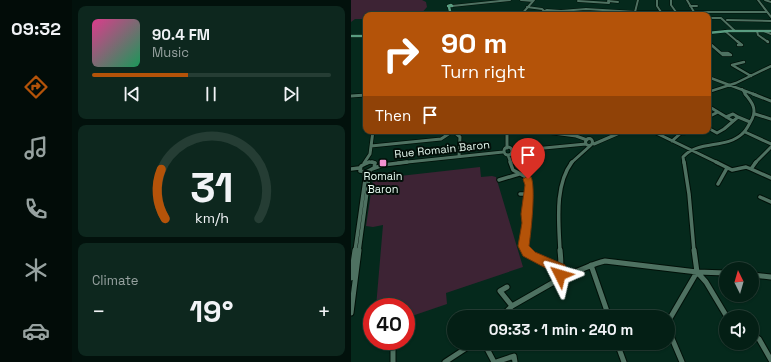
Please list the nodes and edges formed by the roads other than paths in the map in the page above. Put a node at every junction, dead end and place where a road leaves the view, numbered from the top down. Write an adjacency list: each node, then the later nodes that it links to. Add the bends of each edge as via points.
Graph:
1 (510, 0): 16 (street)
2 (521, 0): 3 (street)
3 (534, 0): 20 (street)
4 (638, 0): 25 (street)
5 (657, 0): 26 (street)
6 (671, 0): 27 (street)
7 (687, 0): 18 (street)
8 (758, 0): 29 (street)
9 (765, 0): 15 (street)
10 (448, 1): 17 (main road)
11 (471, 1): 16 (street)
12 (578, 1): 13 (street)
13 (597, 1): 14 (street)
14 (619, 1): 21 (street)
15 (771, 2)
16 (474, 4): 17 (street)
17 (450, 6): 23 (main road)
18 (690, 6): 19 (street); 28 (street)
19 (697, 6)
20 (527, 7): 22 (street); 24 (street)
21 (618, 10): 22 (street); 25 (street)
22 (544, 11)
23 (451, 12)
24 (523, 12)
25 (635, 12): 26 (street)
26 (661, 12): 27 (street)
27 (676, 12): 28 (street)
28 (694, 12): 29 (street)
29 (767, 12): 30 (street)
30 (771, 17)
31 (711, 18): 35 (street, via 721,18)
32 (727, 20): 33 (street)
33 (771, 21)
34 (725, 31): 35 (main road); 39 (main road); 45 (street, via 741,45)
35 (735, 31): 36 (main road)
36 (757, 31): 37 (main road); 43 (street)
37 (764, 31): 38 (main road); 40 (street)
38 (771, 31)
39 (711, 33)
40 (771, 34)
41 (351, 36): 42 (main road)
42 (363, 36)
43 (767, 42)
44 (711, 45): 46 (street)
45 (738, 45)
46 (721, 54)
47 (744, 62): 49 (street, via 732,65)
48 (771, 66): 49 (street)
49 (751, 76): 51 (street)
50 (711, 78): 52 (street)
51 (736, 83): 52 (street); 53 (street)
52 (730, 85): 53 (street); 55 (street)
53 (737, 87): 54 (street)
54 (742, 90): 58 (street); 61 (street, via 753,104)
55 (711, 91)
56 (351, 95): 57 (street)
57 (363, 95)
58 (771, 101)
59 (711, 108): 60 (street)
60 (718, 112): 62 (street); 64 (street)
61 (755, 114): 65 (street); 67 (street)
62 (711, 116)
63 (738, 116): 64 (street, via 733,114); 66 (street); 67 (street)
64 (726, 117): 66 (street)
65 (771, 119)
66 (733, 121): 68 (street, via 730,126 717,133)
67 (751, 122): 69 (street)
68 (711, 130)
69 (745, 132): 82 (street); 85 (street, via 735,139)
70 (373, 134): 81 (street)
71 (448, 134): 81 (street, via 441,139)
72 (456, 134): 89 (street, via 460,137)
73 (507, 134): 83 (street)
74 (561, 134): 80 (street, via 576,136)
75 (617, 134): 80 (street)
76 (658, 134): 78 (street)
77 (679, 134): 78 (street)
78 (672, 141): 85 (street)
79 (579, 143): 80 (street); 80 (street, via 585,146); 84 (street)
80 (588, 144): 108 (street, via 569,167 561,189)
81 (371, 146): 87 (street)
82 (771, 146): 96 (street)
83 (507, 148): 84 (street); 86 (street)
84 (513, 151): 88 (street)
85 (692, 151): 94 (street); 109 (street, via 684,154 683,160)
86 (503, 152): 88 (street); 89 (street, Rue Romain Baron)
87 (370, 154): 90 (street); 91 (street)
88 (508, 155): 99 (street, via 513,170)
89 (459, 156): 92 (street, Rue Romain Baron)
90 (373, 162): 91 (street); 92 (street, Rue Romain Baron); 97 (street, via 375,166)
91 (363, 164): 93 (street)
92 (383, 165): 97 (street, Rue Romain Baron)
93 (359, 168): 95 (street); 98 (street)
94 (727, 168): 96 (street); 102 (street)
95 (351, 169)
96 (751, 169): 100 (street)
97 (371, 170): 98 (street, Rue Romain Baron); 120 (street)
98 (363, 172): 113 (street, via 365,180)
99 (519, 174): 101 (street); 104 (street, via 526,177 529,182)
100 (771, 178)
101 (499, 180)
102 (718, 184)
103 (520, 194): 104 (street)
104 (528, 194): 108 (street, via 527,229 523,244 525,249)
105 (760, 197): 106 (street)
106 (771, 202)
107 (591, 265): 108 (street, via 567,275); 109 (street, via 605,261); 117 (street)
108 (560, 272): 115 (street, via 555,282)
109 (697, 272): 110 (street); 118 (street); 119 (street)
110 (719, 273)
111 (759, 276): 112 (street)
112 (771, 277)
113 (351, 278)
114 (507, 287): 115 (street, via 500,291)
115 (512, 306): 116 (street)
116 (508, 310)
117 (607, 310)
118 (675, 310)
119 (723, 310)
120 (351, 313)
121 (759, 339): 127 (street)
122 (675, 346): 133 (street)
123 (393, 350): 128 (street)
124 (463, 350): 129 (street)
125 (488, 350): 130 (street)
126 (620, 350): 132 (street)
127 (771, 360)
128 (393, 362)
129 (445, 362)
130 (495, 362): 131 (street, via 514,356)
131 (515, 362)
132 (624, 362)
133 (682, 362)

